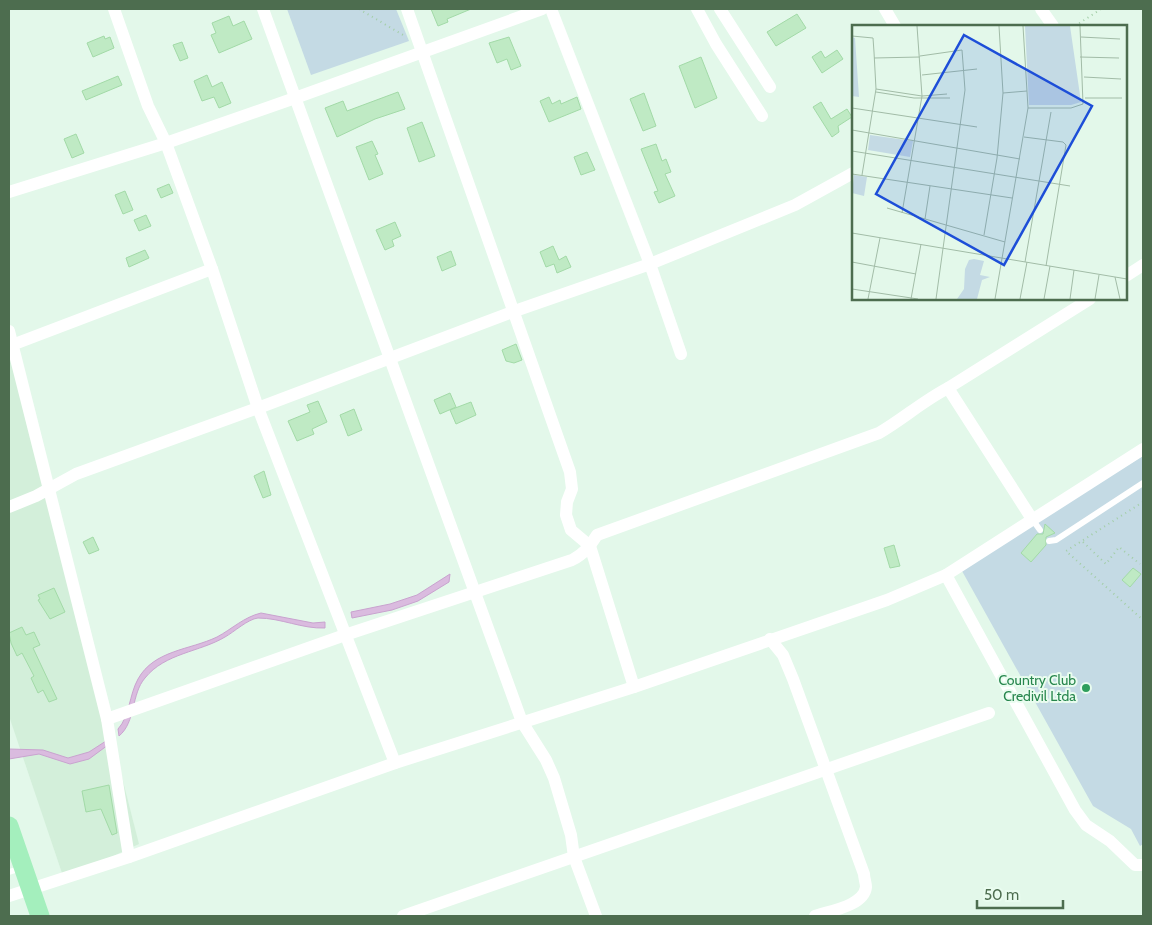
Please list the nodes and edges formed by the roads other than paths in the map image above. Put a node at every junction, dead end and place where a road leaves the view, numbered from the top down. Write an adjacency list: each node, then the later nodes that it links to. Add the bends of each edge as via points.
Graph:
1 (114, 9): 16 (street, via 148,106)
2 (263, 9): 14 (street)
3 (407, 9): 12 (street)
4 (542, 9): 12 (street)
5 (551, 9): 19 (street)
6 (697, 9): 15 (street)
7 (720, 9): 13 (street)
8 (885, 9): 10 (street)
9 (1041, 9): 11 (street)
10 (894, 25)
11 (1052, 25)
12 (423, 51): 14 (street); 24 (street)
13 (770, 88)
14 (295, 98): 16 (street); 28 (street)
15 (762, 116)
16 (166, 143): 18 (street); 21 (street)
17 (852, 174): 19 (street, via 795,206)
18 (9, 192)
19 (650, 264): 24 (street); 27 (street)
20 (1143, 265): 22 (street)
21 (212, 270): 26 (street); 30 (street)
22 (1127, 275)
23 (1088, 300): 29 (street)
24 (512, 312): 28 (street); 38 (street, via 570,472 572,488 566,515 571,530)
25 (9, 331): 26 (street)
26 (12, 345): 33 (street)
27 (681, 354)
28 (390, 357): 30 (street); 40 (street)
29 (948, 388): 35 (street); 38 (street, via 879,432 611,529 597,535)
30 (258, 408): 33 (street); 41 (street)
31 (1143, 450): 35 (street)
32 (1143, 483): 37 (lane, via 1056,540)
33 (50, 486): 34 (street, via 36,496); 45 (street)
34 (9, 507)
35 (1032, 519): 36 (lane); 39 (street)
36 (1040, 530)
37 (1049, 541)
38 (590, 546): 40 (street, via 572,560); 43 (street)
39 (946, 575): 42 (street, via 887,600); 52 (street, via 1075,810 1086,825 1110,841 1135,865)
40 (475, 592): 41 (street); 46 (street)
41 (346, 635): 45 (street); 47 (street)
42 (770, 639): 43 (street); 48 (street, via 783,655)
43 (634, 687): 46 (street)
44 (989, 714): 48 (street)
45 (107, 719): 50 (street)
46 (522, 722): 47 (street); 51 (street, via 554,778 571,834)
47 (395, 763): 50 (street)
48 (826, 770): 51 (street); 59 (street, via 866,887 863,895 855,901)
49 (9, 826): 53 (main road)
50 (129, 857): 54 (street)
51 (574, 858): 57 (street); 58 (street)
52 (1143, 865)
53 (16, 870): 54 (main road)
54 (30, 888): 55 (street); 56 (main road)
55 (9, 896)
56 (40, 916)
57 (403, 916)
58 (596, 916)
59 (815, 916)

